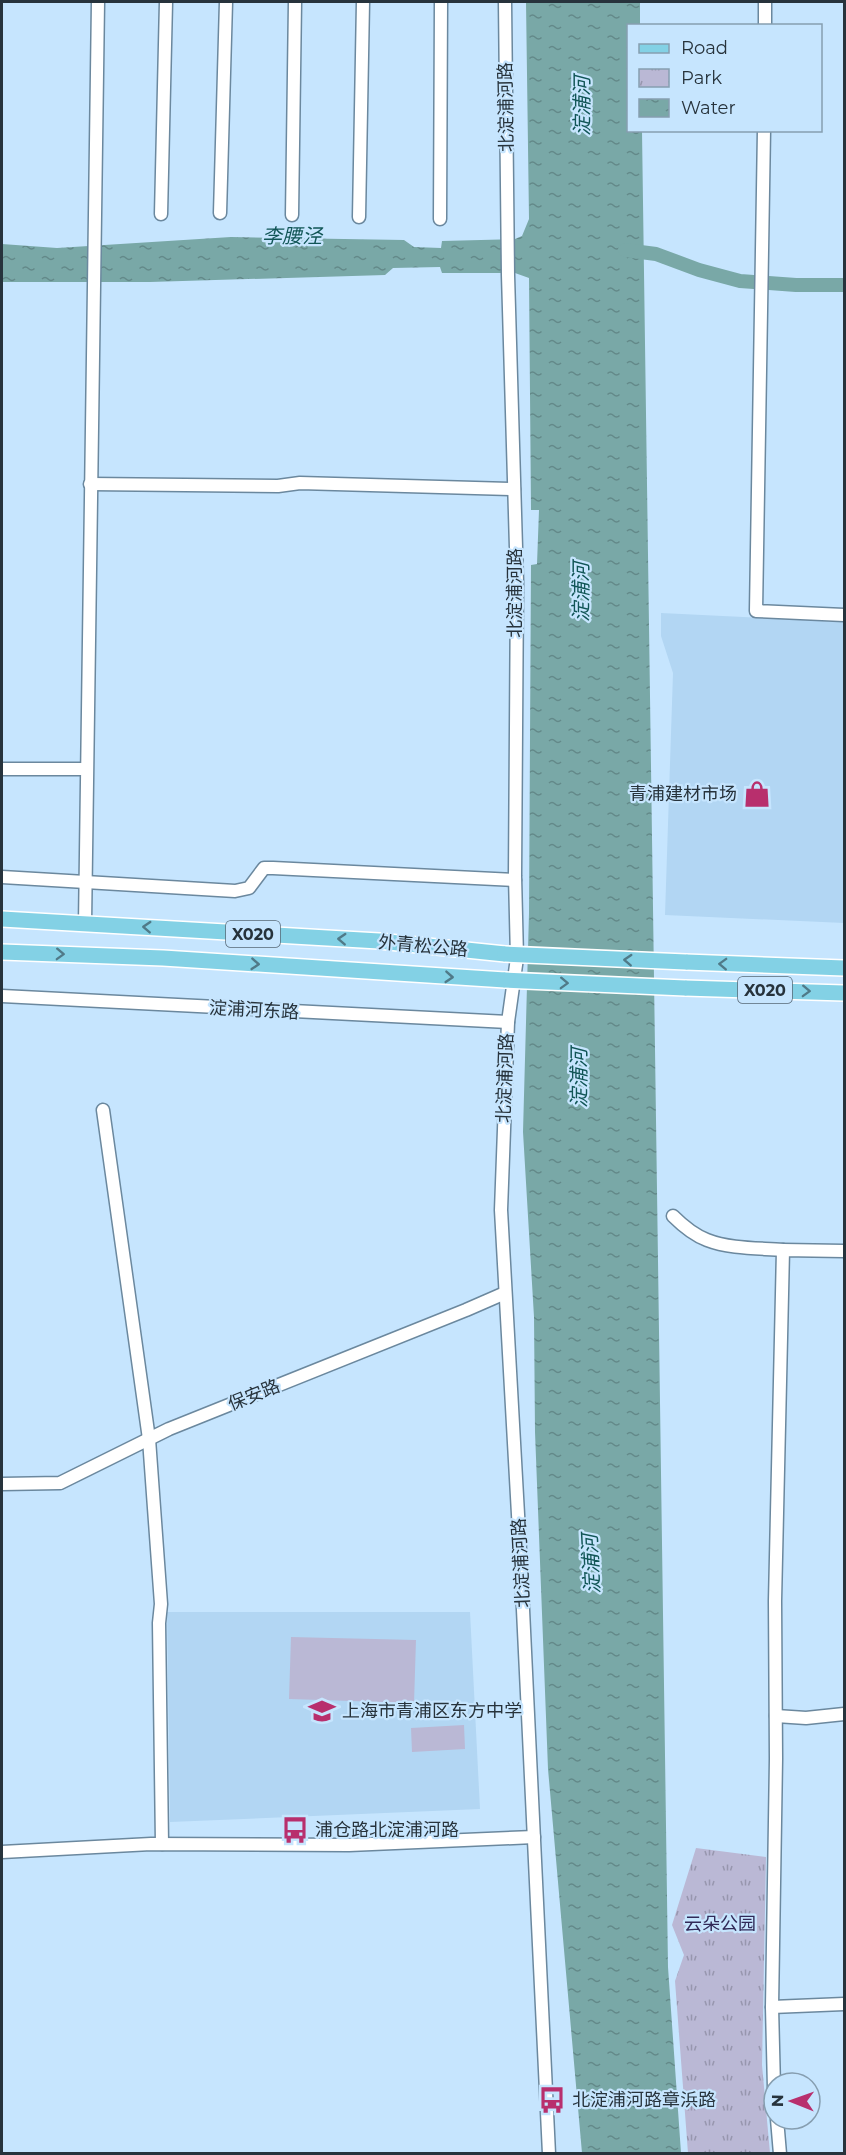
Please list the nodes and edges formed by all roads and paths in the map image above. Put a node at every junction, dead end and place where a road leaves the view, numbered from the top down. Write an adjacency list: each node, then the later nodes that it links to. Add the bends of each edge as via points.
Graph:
1 (98, 2): 16 (street)
2 (166, 2): 12 (street)
3 (226, 2): 11 (street)
4 (295, 2): 13 (street)
5 (363, 2): 14 (street)
6 (441, 2): 15 (street)
7 (505, 2): 17 (street, 北淀浦河路)
8 (765, 2): 9 (street)
9 (765, 24)
10 (764, 132): 18 (street, via 756,611)
11 (220, 213)
12 (161, 214)
13 (292, 215)
14 (359, 217)
15 (440, 219)
16 (90, 484): 17 (street, via 300,483); 20 (street)
17 (514, 489): 22 (street, 北淀浦河路)
18 (844, 615)
19 (2, 769): 20 (street)
20 (86, 769): 23 (street)
21 (2, 878): 23 (street)
22 (516, 880): 23 (street, via 264,868 249,888 235,891); 30 (street, 北淀浦河路, via 518,958)
23 (86, 881): 25 (street)
24 (2, 919): 25 (main road, 外青松公路 / X020)
25 (85, 924): 27 (main road, 外青松公路 / X020, one-way to 25, bridge, via 505,954 380,941)
26 (2, 952): 28 (main road, 外青松公路 / X020, one-way to 28, bridge, via 505,980)
27 (844, 968)
28 (844, 993)
29 (2, 996): 30 (street, 淀浦河东路)
30 (508, 1022): 35 (street, 北淀浦河路, via 501,1210)
31 (103, 1110): 36 (street)
32 (673, 1216): 33 (street, via 708,1241)
33 (783, 1250): 34 (street); 39 (street)
34 (844, 1251)
35 (505, 1293): 36 (street, 保安路); 40 (street, 北淀浦河路)
36 (149, 1439): 37 (street, 保安路, via 60,1483); 41 (street, via 161,1604)
37 (2, 1484)
38 (844, 1714): 39 (street)
39 (776, 1716): 44 (street)
40 (534, 1837): 41 (street, via 349,1845); 47 (street, 北淀浦河路)
41 (162, 1844): 42 (street)
42 (2, 1852)
43 (844, 2004): 44 (street)
44 (772, 2007): 45 (street)
45 (774, 2071)
46 (778, 2131): 48 (street)
47 (549, 2154)
48 (780, 2154)

